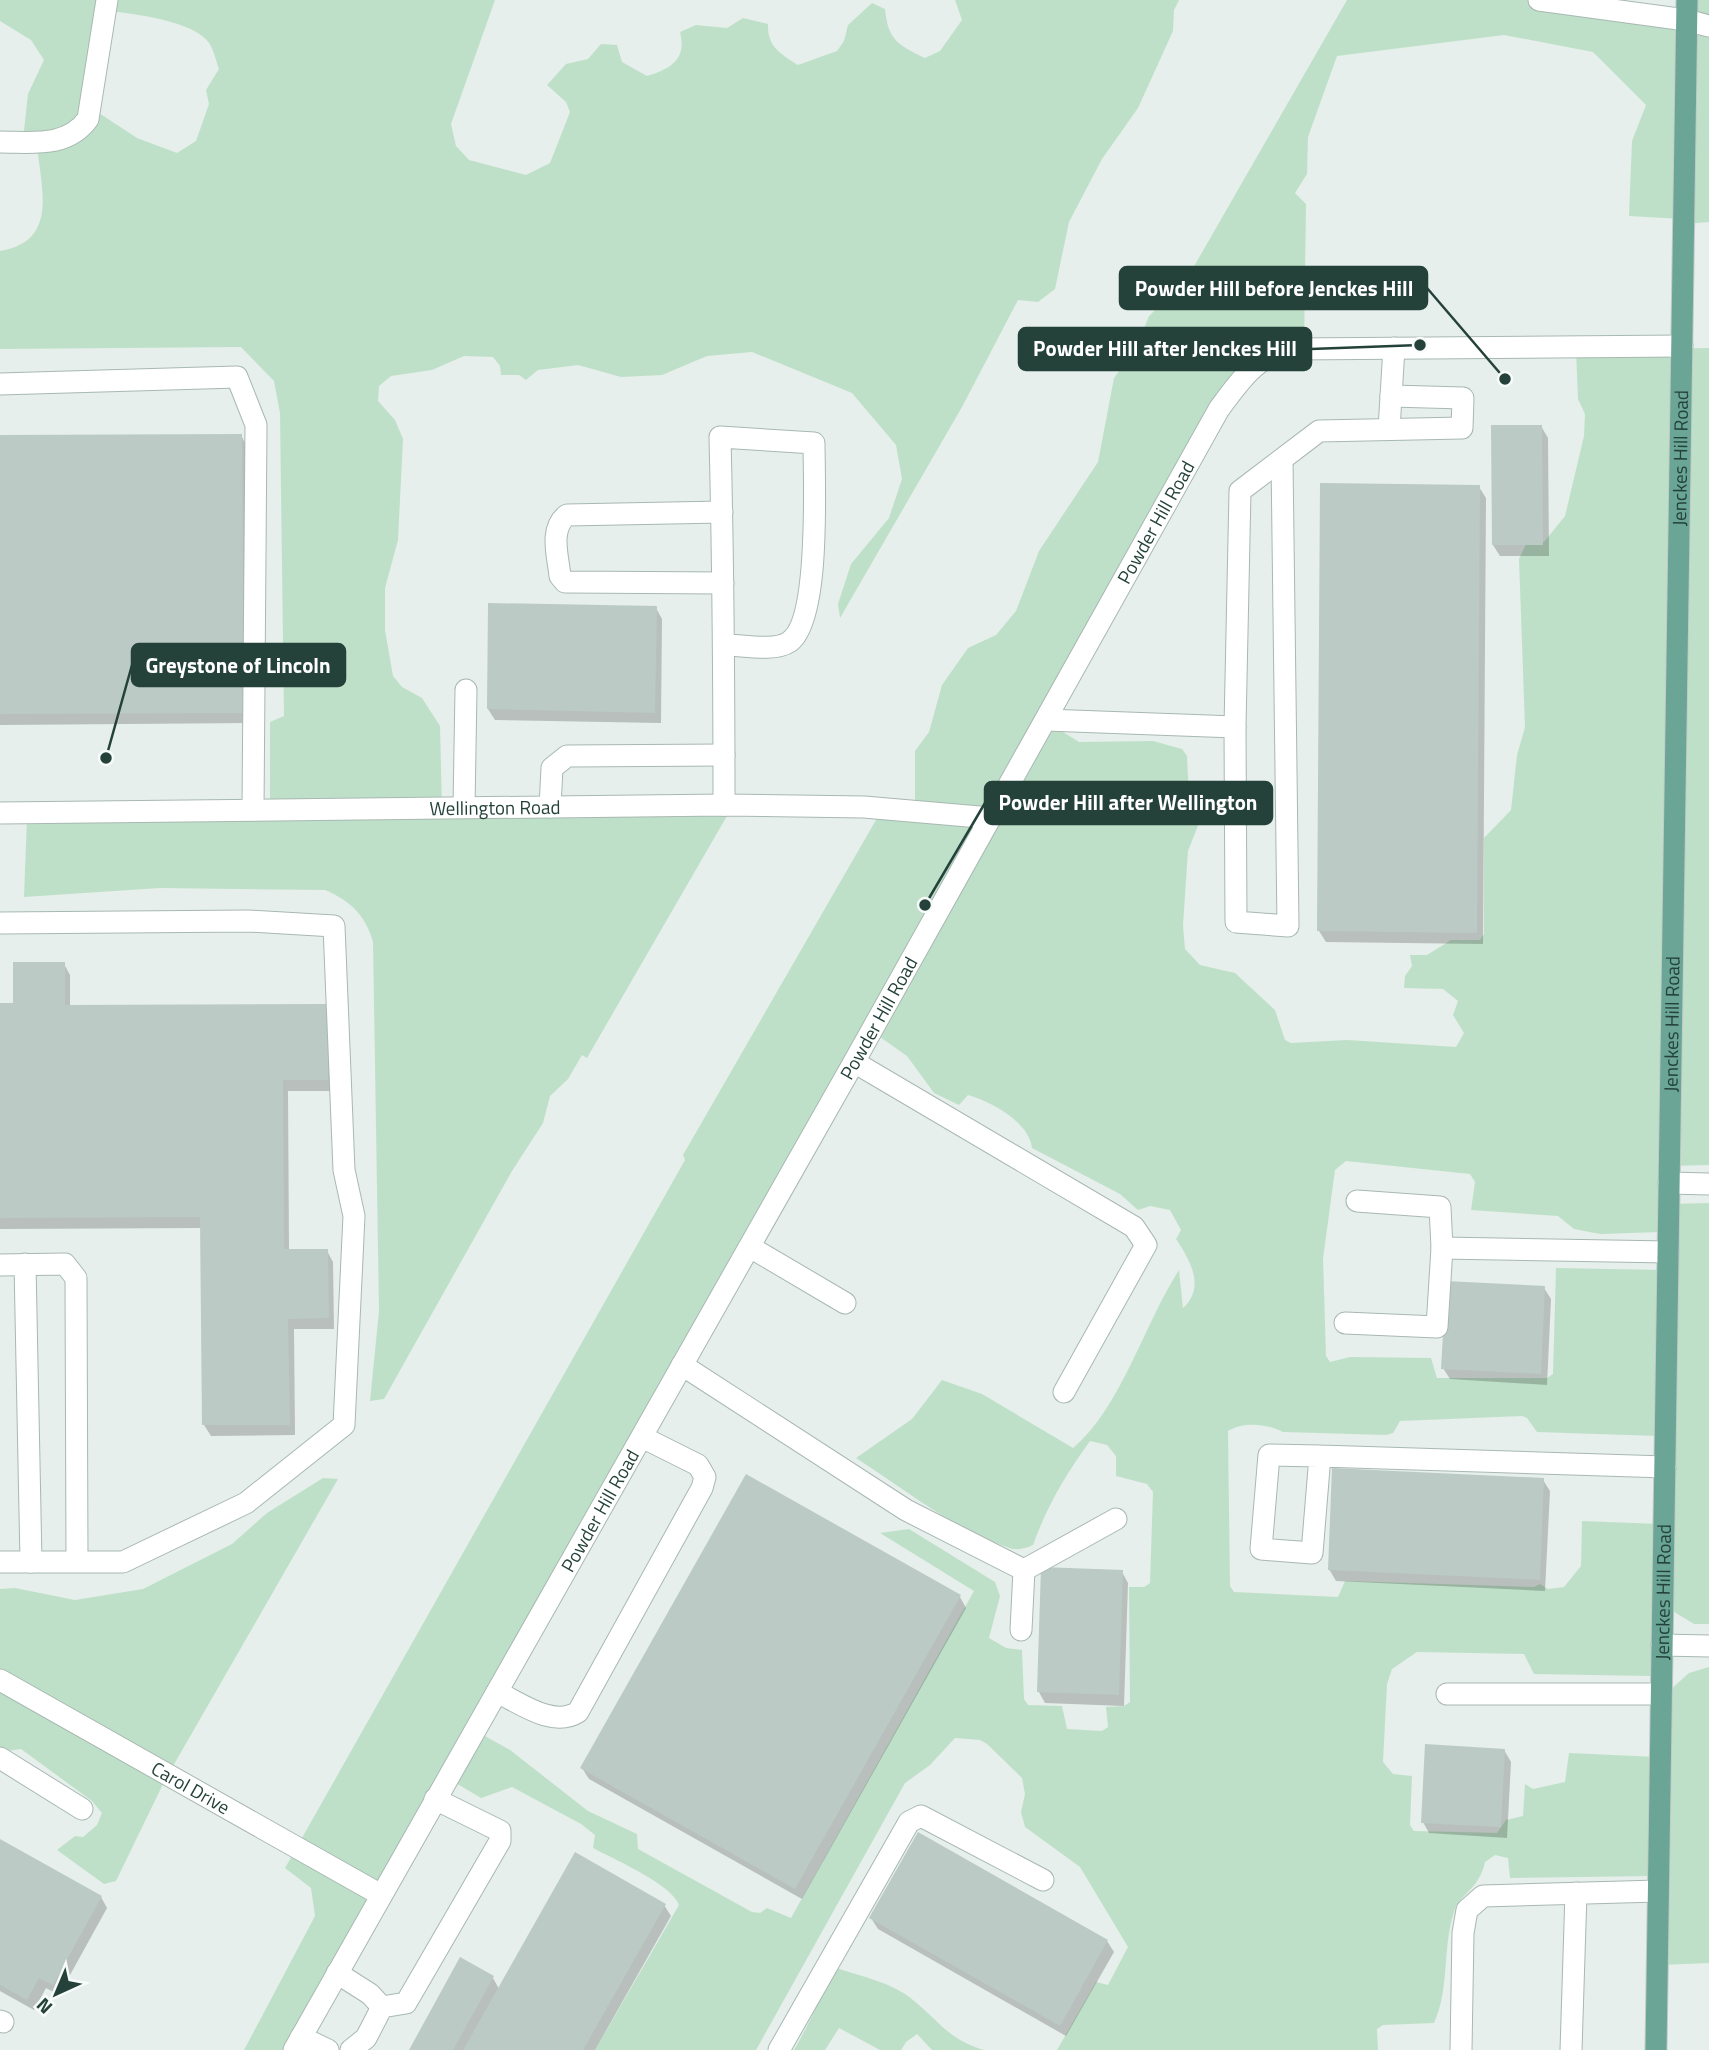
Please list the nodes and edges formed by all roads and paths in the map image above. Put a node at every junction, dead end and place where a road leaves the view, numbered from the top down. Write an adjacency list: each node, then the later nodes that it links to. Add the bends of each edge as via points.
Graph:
1 (107, 0): 6 (street, via 88,119 82,127 70,138)
2 (1539, 0): 3 (street)
3 (1569, 2): 4 (street)
4 (1686, 10): 5 (street); 7 (main road, Jenckes Hill Road)
5 (1709, 26)
6 (0, 142)
7 (1682, 346): 8 (street, Powder Hill Road); 28 (main road, Jenckes Hill Road)
8 (1394, 348): 10 (street); 17 (street, Powder Hill Road, via 1277,351 1241,379 1219,409)
9 (0, 384): 23 (street, via 237,377 256,425)
10 (1391, 396): 11 (street); 11 (street, via 1463,398 1462,428)
11 (1389, 429): 12 (street, via 1319,431)
12 (1282, 460): 18 (street, via 1240,491); 18 (street, via 1288,926 1236,922)
13 (722, 512): 14 (street); 14 (street, via 567,515 556,530 560,576 565,582); 15 (street, via 720,437 814,443 814,565 802,622 790,642 779,646)
14 (723, 583): 15 (street)
15 (725, 645): 19 (street)
16 (466, 690): 21 (street)
17 (1046, 720): 18 (street); 25 (street, Powder Hill Road)
18 (1236, 727)
19 (724, 755): 20 (street); 22 (street, via 567,756 552,768)
20 (724, 805): 22 (street, Wellington Road); 25 (street, Wellington Road, via 864,807)
21 (464, 807): 22 (street, Wellington Road); 23 (street, Wellington Road)
22 (550, 807)
23 (253, 810): 24 (street, Wellington Road)
24 (0, 813)
25 (991, 818): 27 (street, Powder Hill Road)
26 (0, 923): 44 (street, via 248,921 334,926 344,1170 354,1216 344,1425 246,1503 123,1562)
27 (854, 1062): 31 (street, Powder Hill Road); 39 (street, via 1134,1227 1146,1245)
28 (1669, 1183): 29 (street); 33 (main road, Jenckes Hill Road)
29 (1709, 1184)
30 (1357, 1201): 32 (street, via 1440,1207)
31 (750, 1247): 36 (street); 38 (street, Powder Hill Road)
32 (1442, 1248): 33 (street); 37 (street, via 1437,1327)
33 (1668, 1252): 42 (main road, Jenckes Hill Road)
34 (25, 1264): 35 (street); 44 (street, via 65,1264 76,1278); 46 (street)
35 (0, 1265)
36 (845, 1303)
37 (1345, 1323)
38 (682, 1365): 40 (street, Powder Hill Road); 47 (street, via 906,1510)
39 (1064, 1392)
40 (642, 1437): 52 (street, Powder Hill Road); 52 (street, via 698,1465 705,1477 578,1712 568,1718 550,1717)
41 (1320, 1456): 41 (street, via 1269,1455 1261,1549 1312,1553); 42 (street)
42 (1665, 1467): 49 (main road, Jenckes Hill Road)
43 (1116, 1519): 47 (street)
44 (77, 1561): 46 (street)
45 (0, 1562): 46 (street)
46 (31, 1562)
47 (1024, 1570): 48 (street)
48 (1021, 1630)
49 (1662, 1646): 50 (street); 54 (main road, Jenckes Hill Road)
50 (1709, 1646)
51 (0, 1680): 61 (street, Carol Drive)
52 (497, 1692): 56 (street, Powder Hill Road)
53 (1447, 1694): 54 (street)
54 (1661, 1694): 59 (main road, Jenckes Hill Road)
55 (0, 1758): 57 (street)
56 (435, 1799): 61 (street, Powder Hill Road); 63 (street, via 502,1836 406,2003)
57 (82, 1809)
58 (1043, 1880): 67 (street, via 922,1816 909,1822)
59 (1658, 1891): 60 (street); 70 (main road, Jenckes Hill Road)
60 (1576, 1893): 68 (street, via 1483,1896 1468,1910 1463,1933); 69 (street)
61 (381, 1895): 62 (street, Powder Hill Road)
62 (337, 1973): 63 (street); 64 (street, Powder Hill Road)
63 (382, 2007): 66 (street, via 366,2038)
64 (297, 2044): 65 (street)
65 (328, 2050)
66 (351, 2050)
67 (779, 2050)
68 (1461, 2050)
69 (1571, 2050)
70 (1656, 2050)

